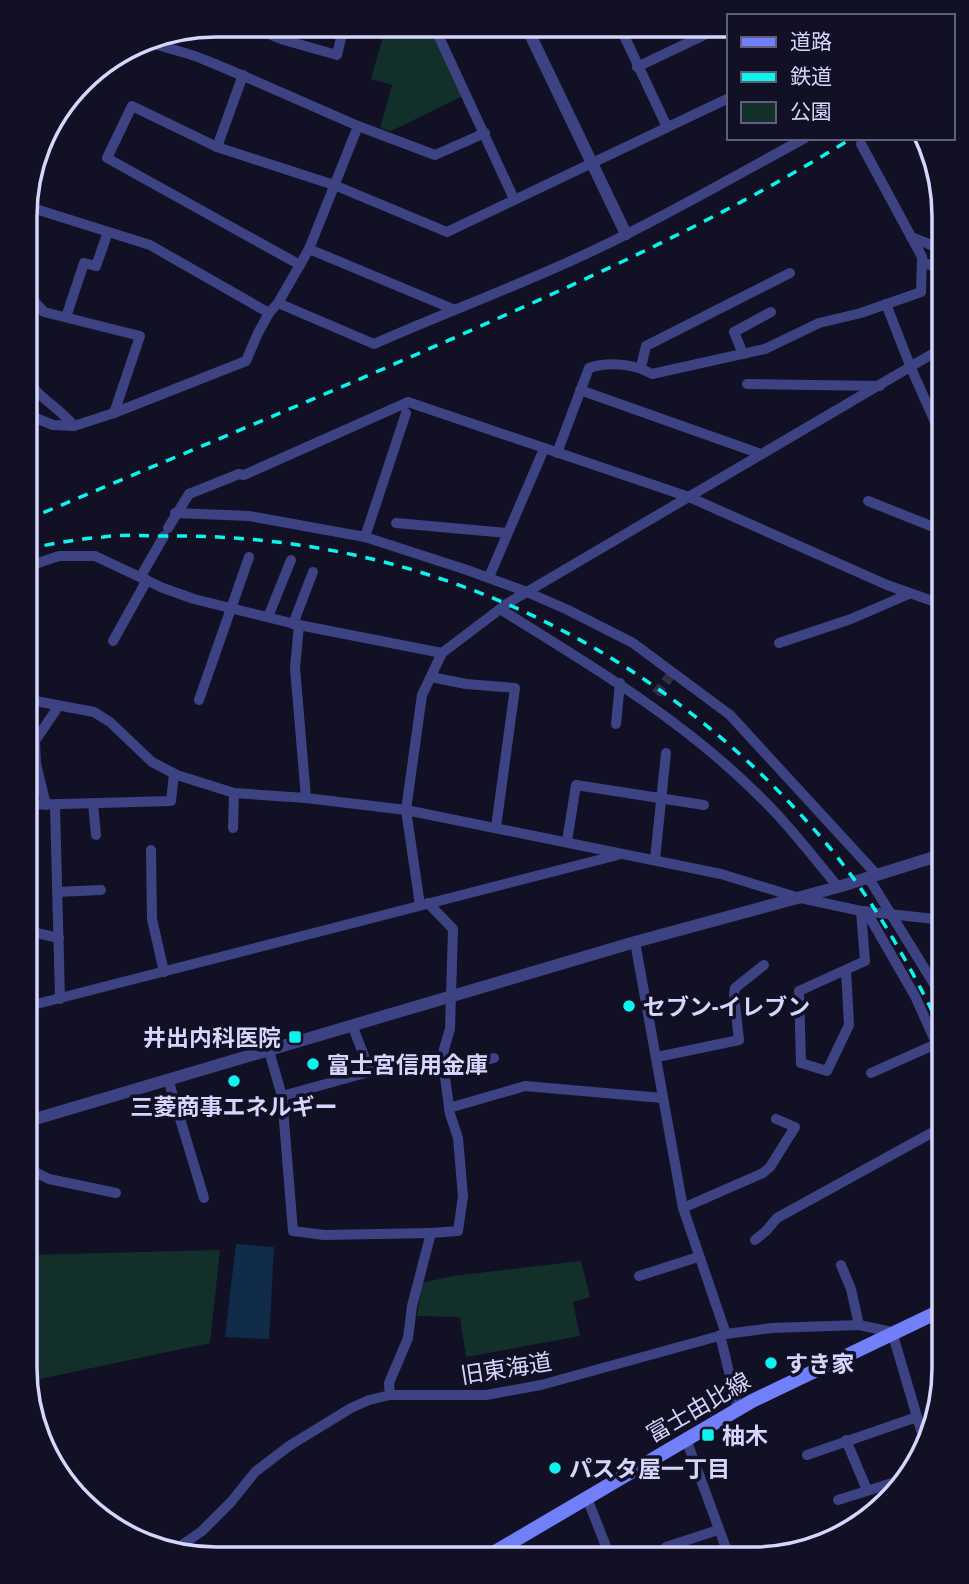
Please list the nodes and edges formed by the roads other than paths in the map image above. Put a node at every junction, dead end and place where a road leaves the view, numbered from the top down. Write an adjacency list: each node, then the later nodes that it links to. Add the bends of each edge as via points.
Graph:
1 (276, 37): 2 (street, via 337,55)
2 (341, 37)
3 (439, 37): 13 (street)
4 (531, 37): 17 (street)
5 (624, 37): 8 (street)
6 (700, 37): 8 (street)
7 (158, 46): 9 (street, via 186,52)
8 (638, 67): 12 (street)
9 (243, 75): 11 (street); 16 (street)
10 (727, 99): 12 (street)
11 (358, 126): 13 (street, via 435,155); 18 (street)
12 (667, 127): 17 (street)
13 (485, 133): 19 (street)
14 (801, 140): 22 (street)
15 (861, 144): 23 (street)
16 (217, 147): 18 (street); 27 (street, via 132,106 107,158)
17 (591, 163): 19 (street); 22 (street)
18 (334, 185): 19 (street, via 447,232); 25 (street)
19 (514, 199)
20 (37, 210): 21 (street)
21 (108, 232): 35 (street, via 150,245); 36 (street, via 96,266 84,263)
22 (626, 234): 33 (street, via 518,285)
23 (911, 237): 24 (street); 26 (street)
24 (932, 245)
25 (309, 249): 27 (street); 33 (street)
26 (922, 262): 28 (street); 32 (street, via 921,292)
27 (300, 265): 30 (street)
28 (932, 266)
29 (790, 273): 39 (street, via 646,346)
30 (278, 303): 33 (street, via 374,344); 35 (street)
31 (37, 304): 36 (street, via 44,312)
32 (886, 304): 37 (street, via 819,323 765,349); 40 (street)
33 (453, 309)
34 (771, 312): 37 (street, via 734,332)
35 (269, 313): 46 (street, via 246,361)
36 (66, 317): 46 (street, via 139,336)
37 (743, 354): 39 (street, via 652,374)
38 (932, 355): 40 (street)
39 (641, 367): 43 (street, via 599,364 589,368)
40 (911, 368): 42 (street); 45 (street)
41 (747, 384): 42 (street)
42 (880, 386): 52 (street)
43 (580, 390): 51 (street); 52 (street)
44 (37, 393): 49 (street)
45 (932, 405)
46 (114, 413): 49 (street)
47 (406, 413): 59 (street)
48 (37, 418): 49 (street)
49 (74, 426)
50 (544, 449): 51 (street); 55 (street, via 408,402 244,475 189,494); 58 (street)
51 (557, 453): 53 (street)
52 (761, 454): 53 (street)
53 (689, 497): 66 (street); 67 (street)
54 (868, 501): 57 (street)
55 (176, 513): 59 (street, via 249,516); 65 (street)
56 (396, 523): 58 (street)
57 (932, 526)
58 (507, 533): 64 (street)
59 (365, 537): 64 (street)
60 (249, 557): 69 (street)
61 (290, 560): 71 (street)
62 (37, 563): 65 (street, via 59,556 95,556)
63 (313, 572): 72 (street)
64 (489, 577): 66 (street)
65 (144, 578): 69 (street, via 194,599); 73 (street)
66 (527, 592): 70 (street); 104 (street, via 633,643 730,715)
67 (909, 594): 68 (street); 74 (street)
68 (932, 601)
69 (231, 608): 71 (street); 79 (street)
70 (500, 609): 75 (street); 77 (street)
71 (268, 617): 72 (street)
72 (296, 624): 75 (street); 89 (street, via 295,668)
73 (113, 641)
74 (779, 643)
75 (442, 653): 76 (street)
76 (431, 677): 95 (street, via 422,695); 96 (street, via 515,688)
77 (620, 683): 81 (street); 83 (street)
78 (656, 694): 81 (street)
79 (199, 700)
80 (37, 702): 82 (street)
81 (648, 704): 105 (street, via 754,790)
82 (58, 706): 84 (street); 87 (street, via 94,712 152,762)
83 (616, 724)
84 (37, 737)
85 (666, 753): 90 (street)
86 (37, 767): 93 (street)
87 (174, 774): 88 (street); 91 (street, via 171,801)
88 (234, 793): 89 (street); 97 (street)
89 (306, 797): 95 (street)
90 (660, 800): 94 (street); 99 (street, via 576,785); 103 (street)
91 (93, 804): 93 (street); 98 (street)
92 (37, 805): 93 (street)
93 (50, 805): 107 (street)
94 (704, 805)
95 (406, 810): 96 (street); 109 (street)
96 (496, 827): 99 (street)
97 (233, 828)
98 (96, 835)
99 (567, 841): 101 (street)
100 (151, 849): 118 (street, via 152,919)
101 (620, 854): 103 (street); 109 (street)
102 (932, 858): 104 (street)
103 (655, 859): 108 (street)
104 (873, 876): 105 (street); 111 (street)
105 (838, 887): 108 (street)
106 (101, 890): 107 (street)
107 (57, 892): 114 (street)
108 (796, 897): 110 (street); 115 (street)
109 (424, 904): 118 (street); 120 (street, via 453,929)
110 (863, 911): 111 (street); 117 (street, via 866,961); 124 (street, via 897,961)
111 (892, 915): 112 (street); 119 (street)
112 (932, 919)
113 (37, 933): 114 (street)
114 (59, 938): 121 (street)
115 (635, 943): 120 (street); 128 (street)
116 (764, 965): 128 (street, via 735,988 739,1040)
117 (846, 970): 117 (street, via 849,1025 827,1071 801,1063 799,991)
118 (164, 972): 121 (street)
119 (932, 980)
120 (452, 997): 123 (street); 130 (street)
121 (60, 999): 122 (street)
122 (37, 1004)
123 (353, 1027): 126 (street); 131 (street)
124 (932, 1035)
125 (932, 1046): 132 (street)
126 (269, 1051): 133 (street); 134 (street)
127 (427, 1056): 131 (street)
128 (657, 1057): 135 (street)
129 (494, 1058): 130 (street)
130 (444, 1070): 136 (street)
131 (370, 1072): 134 (street)
132 (871, 1073)
133 (168, 1079): 137 (street); 142 (street)
134 (282, 1096): 144 (street, via 293,1231 324,1236)
135 (662, 1098): 136 (street, via 525,1086); 143 (street)
136 (449, 1108): 144 (street, via 458,1138 463,1196 458,1231)
137 (37, 1118)
138 (775, 1119): 143 (street, via 795,1127 770,1167)
139 (932, 1133): 145 (street, via 777,1218)
140 (37, 1173): 141 (street)
141 (116, 1193)
142 (204, 1198)
143 (683, 1208): 146 (street)
144 (431, 1233): 153 (street, via 408,1338 389,1383)
145 (755, 1240)
146 (698, 1256): 148 (street); 152 (street)
147 (841, 1265): 150 (street)
148 (639, 1276)
149 (932, 1314): 151 (main road, 富士由比線)
150 (859, 1325): 151 (street, 旧東海道); 152 (street, 旧東海道)
151 (892, 1332): 154 (main road, 富士由比線); 155 (street)
152 (723, 1335): 153 (street, 旧東海道, via 541,1385 486,1395); 154 (street)
153 (390, 1395): 165 (street, 旧東海道, via 351,1408 289,1446 255,1472 202,1531)
154 (738, 1409): 157 (main road, 富士由比線)
155 (917, 1417): 156 (street); 158 (street)
156 (921, 1431)
157 (686, 1439): 162 (main road, 富士由比線); 164 (street)
158 (846, 1440): 159 (street); 161 (street)
159 (807, 1455)
160 (890, 1483): 161 (street)
161 (867, 1490): 163 (street)
162 (587, 1497): 166 (main road, 富士由比線); 167 (street)
163 (838, 1500)
164 (718, 1530): 168 (street); 169 (street)
165 (182, 1544)
166 (502, 1547)
167 (606, 1547)
168 (666, 1547)
169 (725, 1547)

